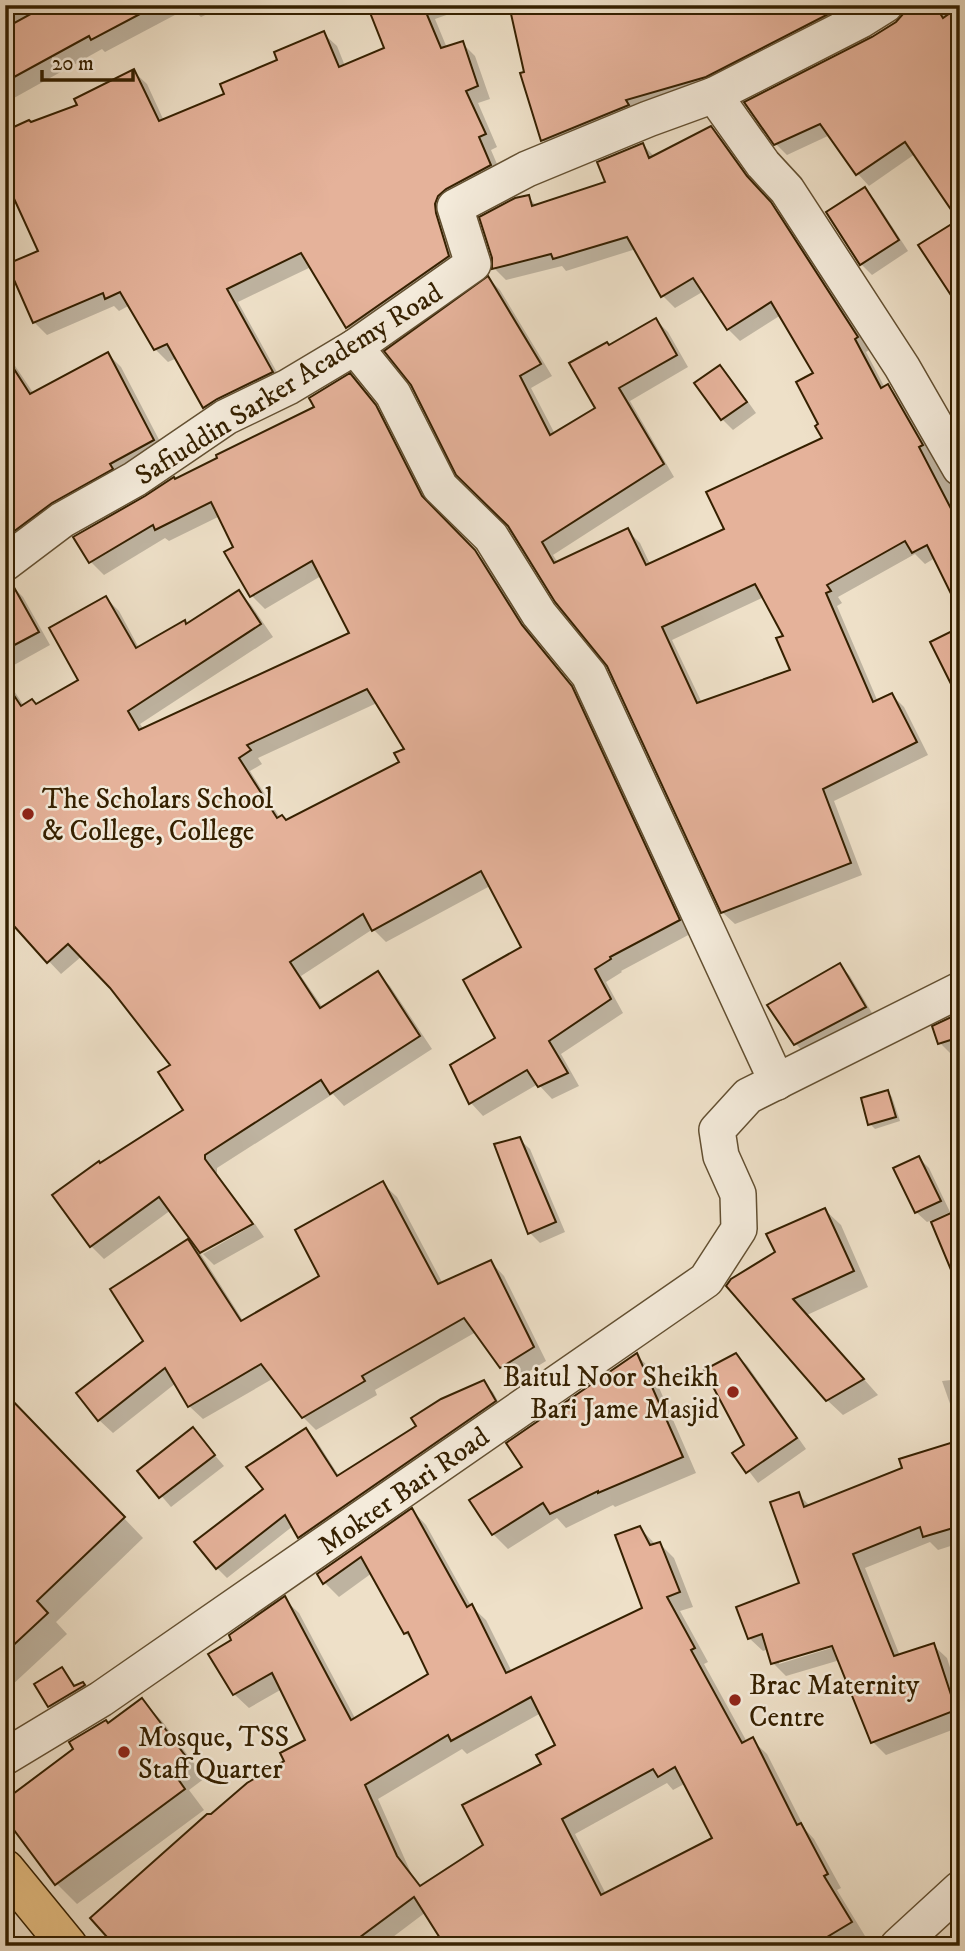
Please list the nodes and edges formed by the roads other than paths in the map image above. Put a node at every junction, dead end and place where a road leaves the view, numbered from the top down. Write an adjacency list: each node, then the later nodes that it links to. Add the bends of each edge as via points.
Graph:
1 (885, 5): 2 (street, Safiuddin Sarker Academy Road)
2 (714, 95): 3 (street, Safiuddin Sarker Academy Road, via 527,169 455,207 473,264); 4 (street, via 794,201 902,367)
3 (355, 347): 5 (street, Safiuddin Sarker Academy Road, via 226,417 135,479 61,520); 7 (street, via 393,394 440,487 491,537 539,614 589,675)
4 (960, 468)
5 (5, 563)
6 (960, 990): 7 (street, Mokter Bari Road)
7 (777, 1082): 8 (street, Mokter Bari Road, via 748,1096 717,1130 721,1156 738,1194 739,1229 706,1280 102,1699)
8 (5, 1757)
9 (5, 1869): 11 (highway)
10 (960, 1889): 12 (street)
11 (68, 1946)
12 (898, 1946)

